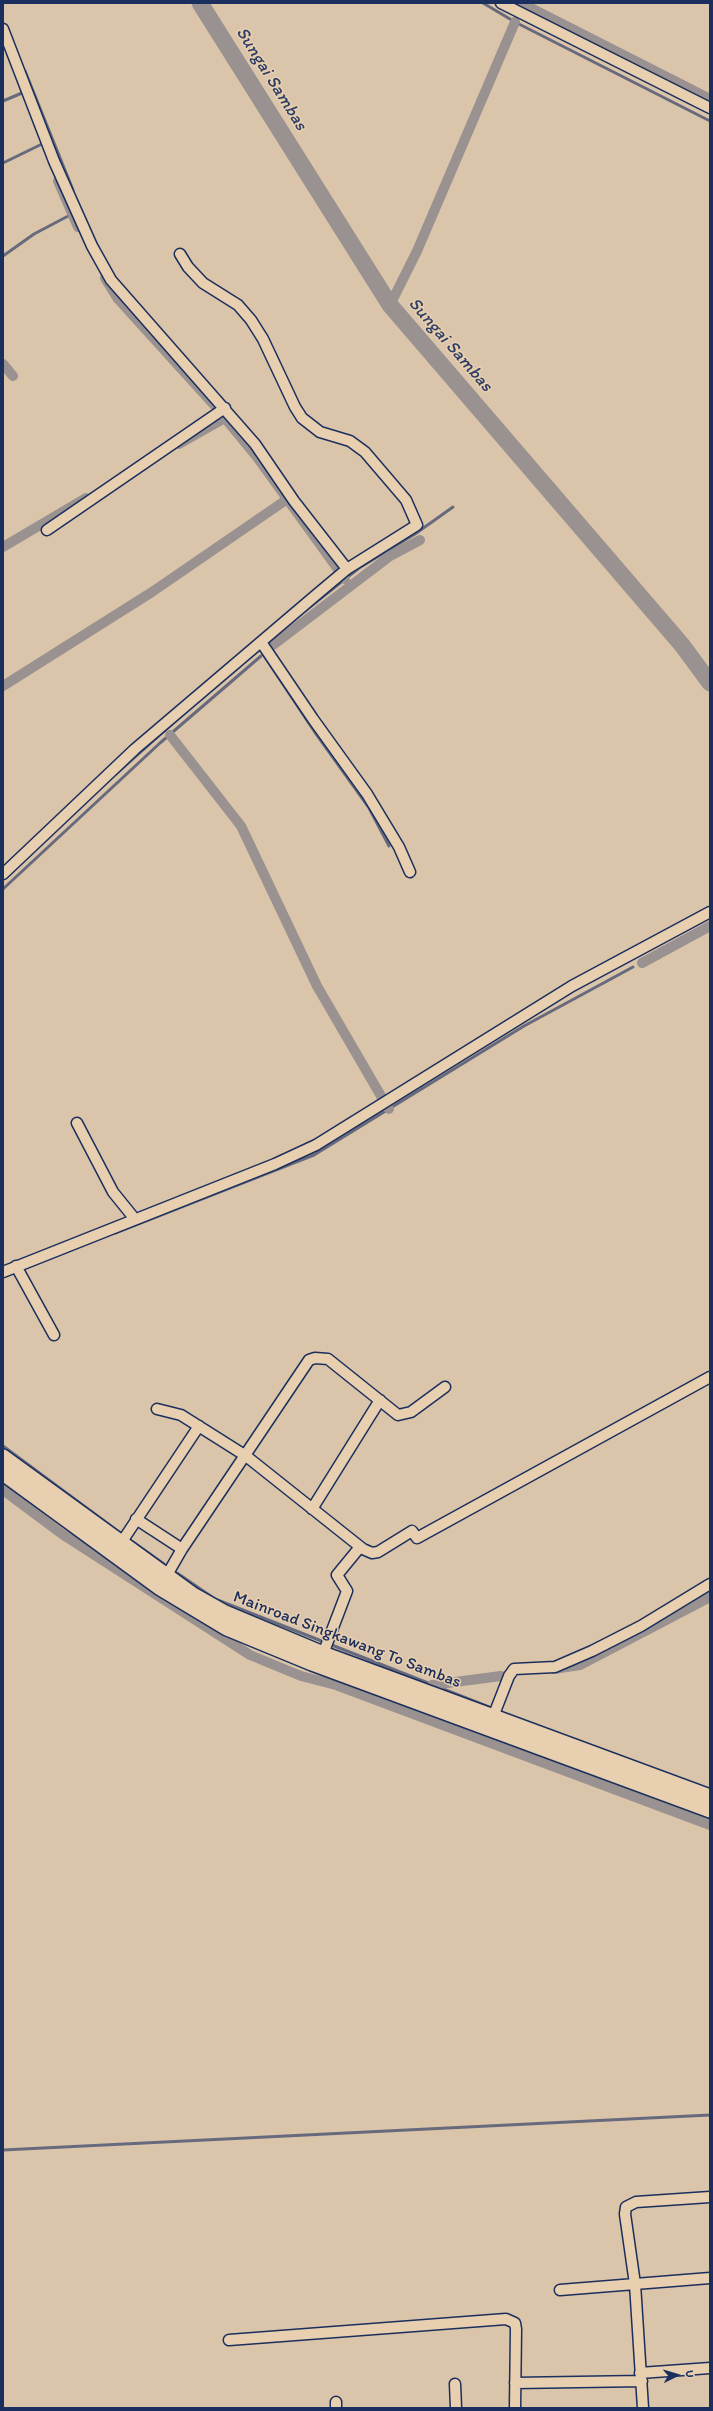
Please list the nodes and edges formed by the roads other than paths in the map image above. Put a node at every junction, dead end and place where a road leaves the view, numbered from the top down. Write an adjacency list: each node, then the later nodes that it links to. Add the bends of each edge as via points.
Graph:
1 (501, 3): 3 (street)
2 (3, 29): 5 (street, via 57,168 92,246 111,280)
3 (710, 108)
4 (180, 254): 7 (street, via 188,267 204,283 238,305 251,320 302,418 320,432 358,446 396,487 412,511 417,521 416,528)
5 (225, 408): 6 (street); 7 (street, via 255,444 294,501)
6 (47, 530)
7 (347, 569): 8 (street)
8 (261, 642): 9 (street, via 367,794 399,847); 10 (street, via 135,749)
9 (410, 872)
10 (3, 874)
11 (710, 912): 13 (street, via 572,986 316,1145 276,1164)
12 (77, 1123): 13 (street, via 112,1192)
13 (134, 1218): 14 (street)
14 (16, 1266): 15 (street); 16 (street)
15 (3, 1272)
16 (54, 1335)
17 (710, 1377): 28 (street, via 417,1538 412,1531 378,1552 367,1552)
18 (445, 1387): 19 (street, via 411,1412 401,1416)
19 (380, 1400): 22 (street, via 328,1359 315,1358 302,1369); 25 (street)
20 (157, 1409): 21 (street, via 177,1413)
21 (199, 1426): 22 (street); 26 (street)
22 (246, 1456): 25 (street); 29 (street)
23 (3, 1457): 24 (highway, Mainroad Singkawang To Sambas)
24 (9, 1472): 27 (highway, Mainroad Singkawang To Sambas); 33 (highway, Mainroad Singkawang To Sambas, via 159,1587 212,1620 267,1646)
25 (312, 1509): 28 (street)
26 (136, 1519): 27 (street); 29 (street)
27 (121, 1543): 30 (highway, Mainroad Singkawang To Sambas)
28 (360, 1547): 32 (street, via 337,1575 347,1591)
29 (182, 1549): 30 (street)
30 (167, 1575): 32 (highway, Mainroad Singkawang To Sambas, via 193,1595 226,1613)
31 (710, 1584): 34 (street, via 641,1626 592,1651 555,1667 514,1669)
32 (323, 1654): 33 (highway, Mainroad Singkawang To Sambas)
33 (447, 1705): 34 (highway, Mainroad Singkawang To Sambas); 36 (highway, Mainroad Singkawang To Sambas)
34 (493, 1717): 35 (highway, Mainroad Singkawang To Sambas)
35 (710, 1797)
36 (710, 1810)
37 (710, 2197): 39 (street, via 636,2202 626,2207 624,2214)
38 (710, 2278): 39 (street)
39 (635, 2284): 40 (street); 43 (street)
40 (560, 2290)
41 (229, 2340): 44 (street, via 506,2319 515,2323 516,2328)
42 (710, 2368): 43 (street)
43 (641, 2377): 44 (street); 48 (street)
44 (515, 2383): 47 (street)
45 (455, 2384): 46 (street)
46 (456, 2408)
47 (516, 2408)
48 (643, 2408)

